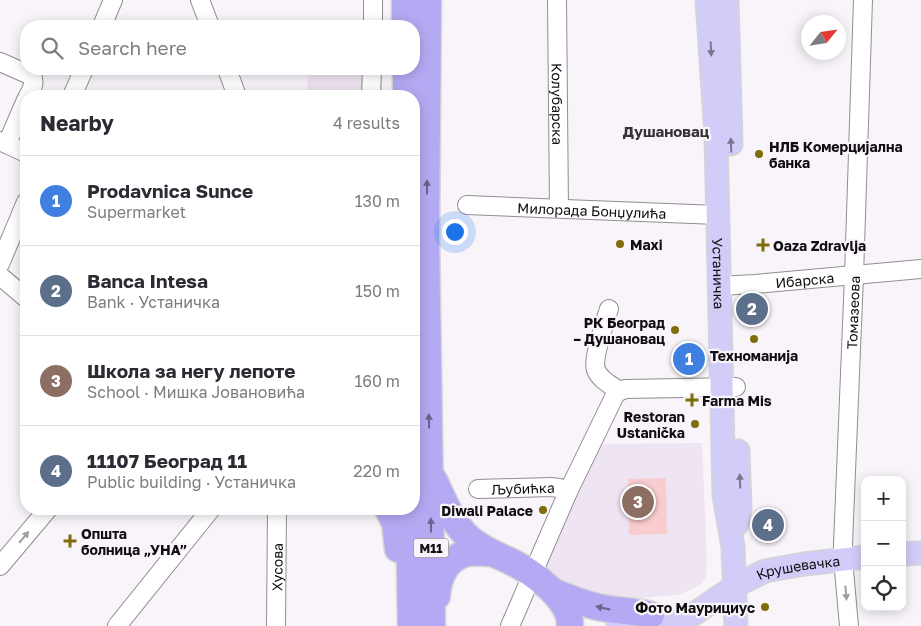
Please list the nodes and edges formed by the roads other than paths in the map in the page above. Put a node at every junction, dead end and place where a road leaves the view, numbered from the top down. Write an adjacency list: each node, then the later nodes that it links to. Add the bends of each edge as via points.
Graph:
1 (113, 0): 10 (street)
2 (200, 0): 11 (street)
3 (373, 0): 12 (street)
4 (405, 0): 13 (highway)
5 (557, 0): 30 (street, Колубарска)
6 (707, 0): 31 (main road, Устаничка, one-way to 31)
7 (727, 0): 37 (main road, Устаничка, one-way to 7, via 733,186)
8 (863, 0): 36 (street, Томазеова)
9 (428, 4): 42 (highway, M11, one-way to 9, via 426,236)
10 (105, 20)
11 (208, 20)
12 (373, 20)
13 (405, 20)
14 (0, 62): 15 (street)
15 (20, 71)
16 (30, 75): 21 (street, via 33,79)
17 (81, 75): 22 (street)
18 (229, 75): 23 (street)
19 (372, 75): 24 (street)
20 (406, 75): 25 (highway)
21 (30, 90)
22 (75, 90)
23 (235, 90)
24 (371, 90)
25 (406, 90)
26 (20, 111): 27 (street)
27 (3, 142): 28 (street)
28 (20, 150)
29 (467, 205): 30 (street, Милорада Бонџулића)
30 (559, 208): 31 (street, Милорада Бонџулића)
31 (718, 214): 37 (main road, Устаничка)
32 (20, 216): 33 (street)
33 (0, 264)
34 (921, 269): 36 (street, Ибарска)
35 (0, 276): 38 (street)
36 (854, 276): 37 (street, Ибарска); 53 (street, Томазеова, via 843,545)
37 (726, 286): 40 (main road, Устаничка)
38 (20, 293)
39 (608, 309): 41 (street, via 595,360 596,370)
40 (728, 387): 41 (street); 56 (main road, Устаничка, via 724,495 733,547)
41 (620, 391): 44 (street, via 613,398)
42 (430, 470): 50 (highway, via 455,523 471,540); 63 (highway, M11, one-way to 42)
43 (478, 488): 44 (street, Љубићка, via 551,487)
44 (568, 492): 55 (street)
45 (43, 515): 54 (street, one-way to 45)
46 (205, 515): 60 (street)
47 (277, 515): 61 (street, Хусова)
48 (391, 515): 58 (highway)
49 (409, 515): 58 (highway, M11)
50 (492, 553): 55 (highway); 63 (highway, via 462,555 445,568 437,587)
51 (921, 553): 52 (main road)
52 (906, 554)
53 (854, 558): 56 (main road, Крушевачка, via 770,570); 68 (street, Томазеова, one-way to 68)
54 (0, 566)
55 (531, 575): 57 (highway); 64 (street)
56 (735, 586): 59 (main road, Крушевачка, via 714,600 688,604); 67 (main road, Устаничка)
57 (554, 592): 59 (highway, one-way to 57, via 639,612 602,608); 65 (highway, via 568,612)
58 (410, 594): 62 (highway, M11)
59 (658, 620): 66 (main road)
60 (117, 626)
61 (276, 626)
62 (411, 626)
63 (432, 626)
64 (510, 626)
65 (570, 626)
66 (618, 626)
67 (736, 626)
68 (849, 626)

